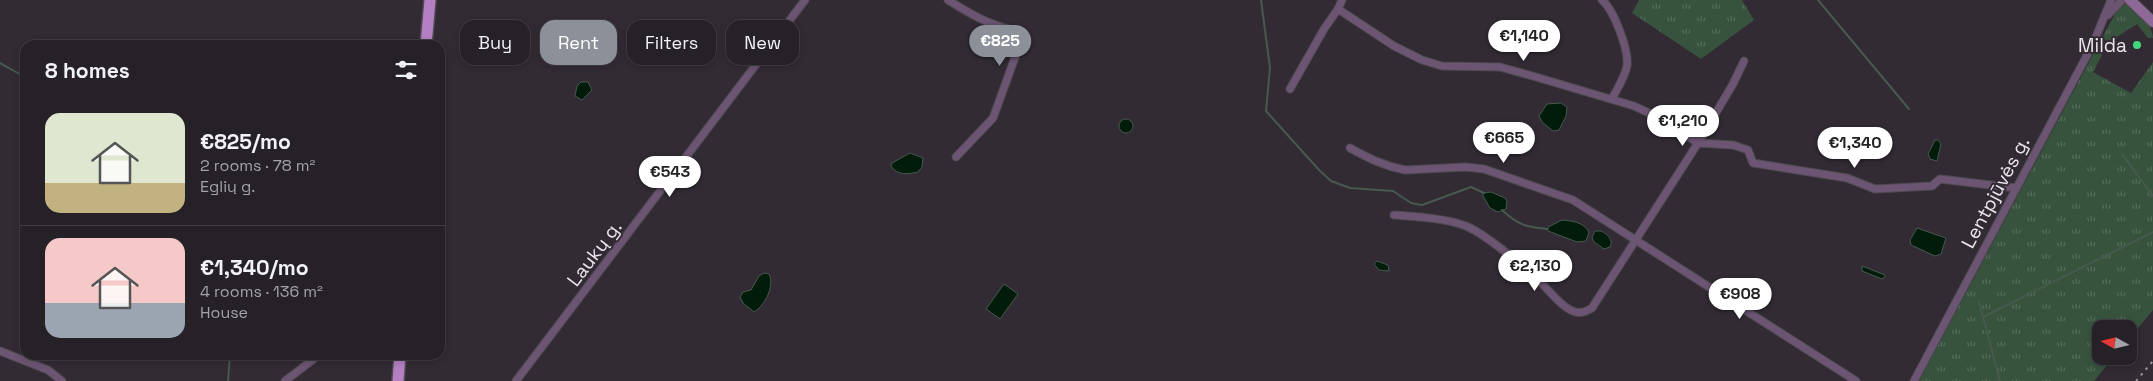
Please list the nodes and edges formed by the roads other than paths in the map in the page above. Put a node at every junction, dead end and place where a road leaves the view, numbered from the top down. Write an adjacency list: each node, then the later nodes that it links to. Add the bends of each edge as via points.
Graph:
1 (430, 0): 13 (highway)
2 (805, 0): 31 (street, Laukų g.)
3 (948, 0): 19 (street, via 977,18 1013,30 1018,39 1017,52 993,118)
4 (1342, 0): 10 (street)
5 (1602, 0): 16 (street, via 1614,14 1626,55 1626,66)
6 (2111, 0): 11 (street, Lentpjūvės g.)
7 (2122, 0): 11 (street, Lentpjūvės g.)
8 (2130, 0): 12 (main road)
9 (2141, 0): 12 (main road)
10 (1338, 10): 15 (street, via 1324,28); 16 (street, via 1422,60 1442,66 1500,68)
11 (2105, 19): 20 (street, Lentpjūvės g.)
12 (2151, 20)
13 (426, 40)
14 (1744, 61): 17 (street, via 1734,84)
15 (1290, 89)
16 (1612, 99): 17 (street, via 1660,118)
17 (1698, 143): 20 (street, via 1733,145 1748,150 1753,163 1848,178 1876,189 1932,186 1940,180); 22 (street)
18 (1350, 148): 22 (street, via 1379,164 1405,170 1465,168 1505,175 1574,200)
19 (956, 157)
20 (2016, 188): 33 (street, Lentpjūvės g.)
21 (1394, 215): 22 (street, via 1436,219 1467,227 1488,240 1577,313 1592,308)
22 (1636, 240): 32 (street)
23 (0, 351): 24 (street)
24 (20, 359)
25 (23, 360): 28 (street, via 48,370)
26 (312, 360): 29 (street)
27 (400, 360): 30 (highway)
28 (62, 381)
29 (285, 381)
30 (398, 381)
31 (516, 381)
32 (1856, 381)
33 (1914, 381)

